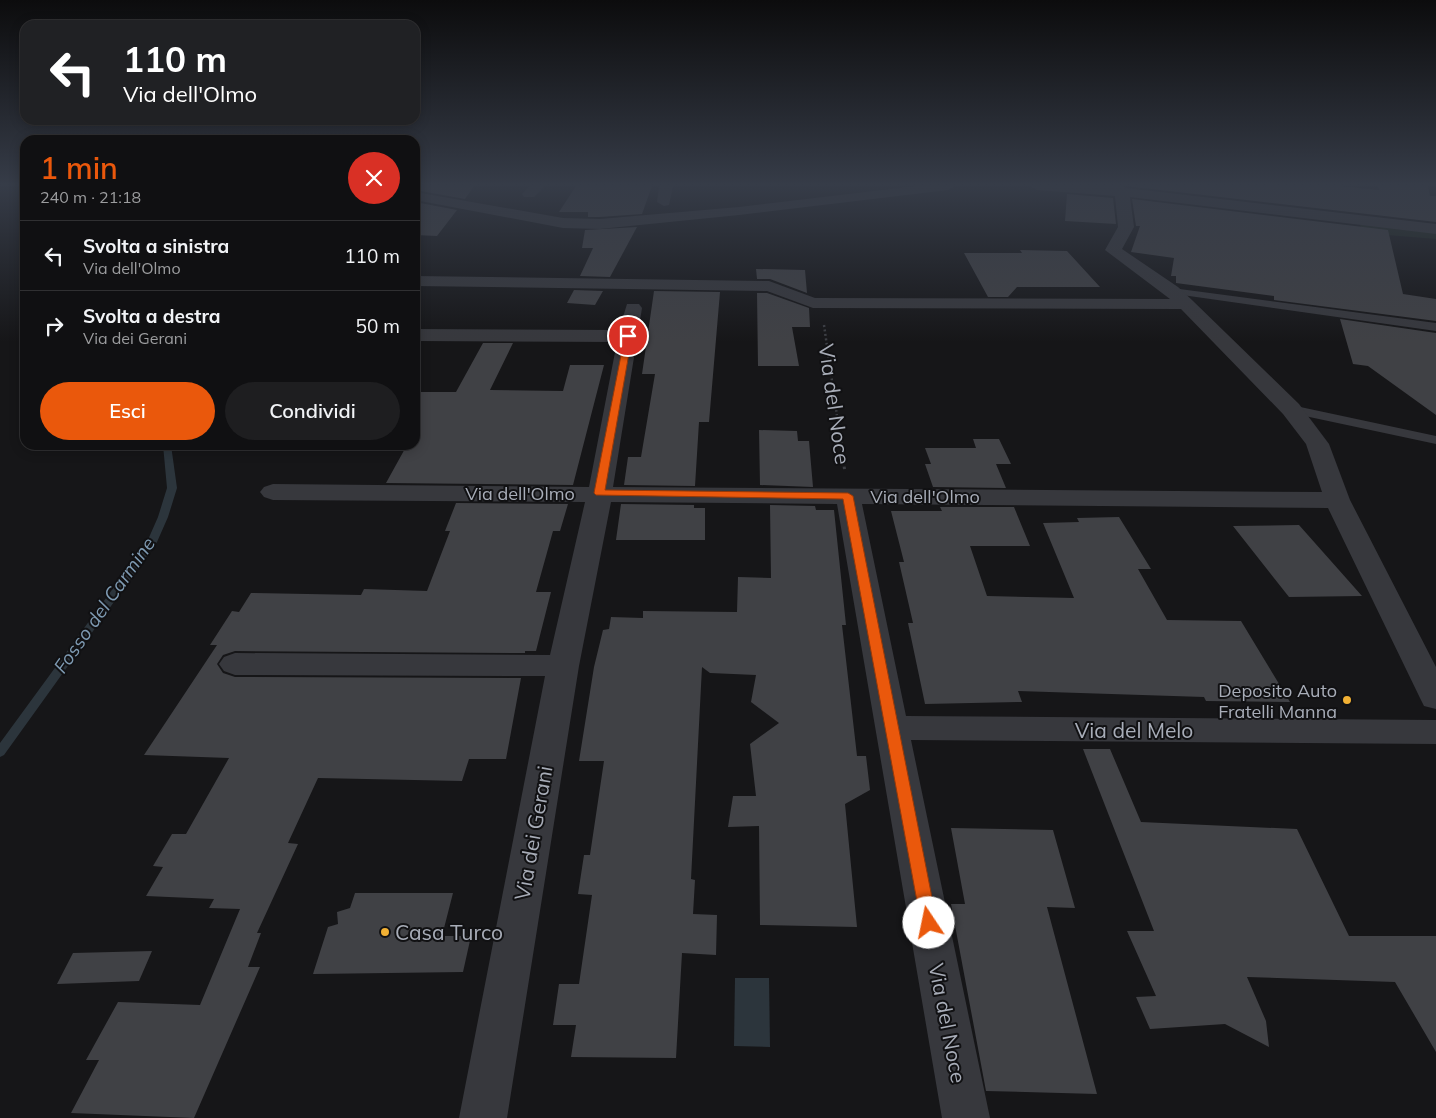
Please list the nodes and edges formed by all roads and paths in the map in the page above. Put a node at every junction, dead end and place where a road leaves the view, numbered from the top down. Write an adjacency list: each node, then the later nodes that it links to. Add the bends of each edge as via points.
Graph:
1 (1120, 238): 3 (street, via 1113,250)
2 (420, 281): 3 (street, via 769,286 813,303)
3 (1179, 298): 6 (lane); 9 (street)
4 (633, 308): 8 (street, Via dei Gerani)
5 (823, 318): 13 (path, Via del Noce)
6 (1436, 327)
7 (420, 335): 8 (street)
8 (628, 336): 12 (street, Via dei Gerani)
9 (1291, 409): 10 (lane); 14 (street, via 1317,444)
10 (1436, 440)
11 (273, 492): 12 (street, Via dell'Olmo)
12 (600, 493): 13 (street, Via dell'Olmo); 16 (street, Via dei Gerani)
13 (848, 496): 14 (street, Via dell'Olmo); 18 (street, Via del Noce)
14 (1337, 500): 17 (street)
15 (235, 664): 16 (street)
16 (562, 666): 20 (street, Via dei Gerani)
17 (1436, 698)
18 (892, 728): 19 (street, Via del Melo); 21 (street, Via del Noce)
19 (1436, 732)
20 (484, 1118)
21 (966, 1118)

